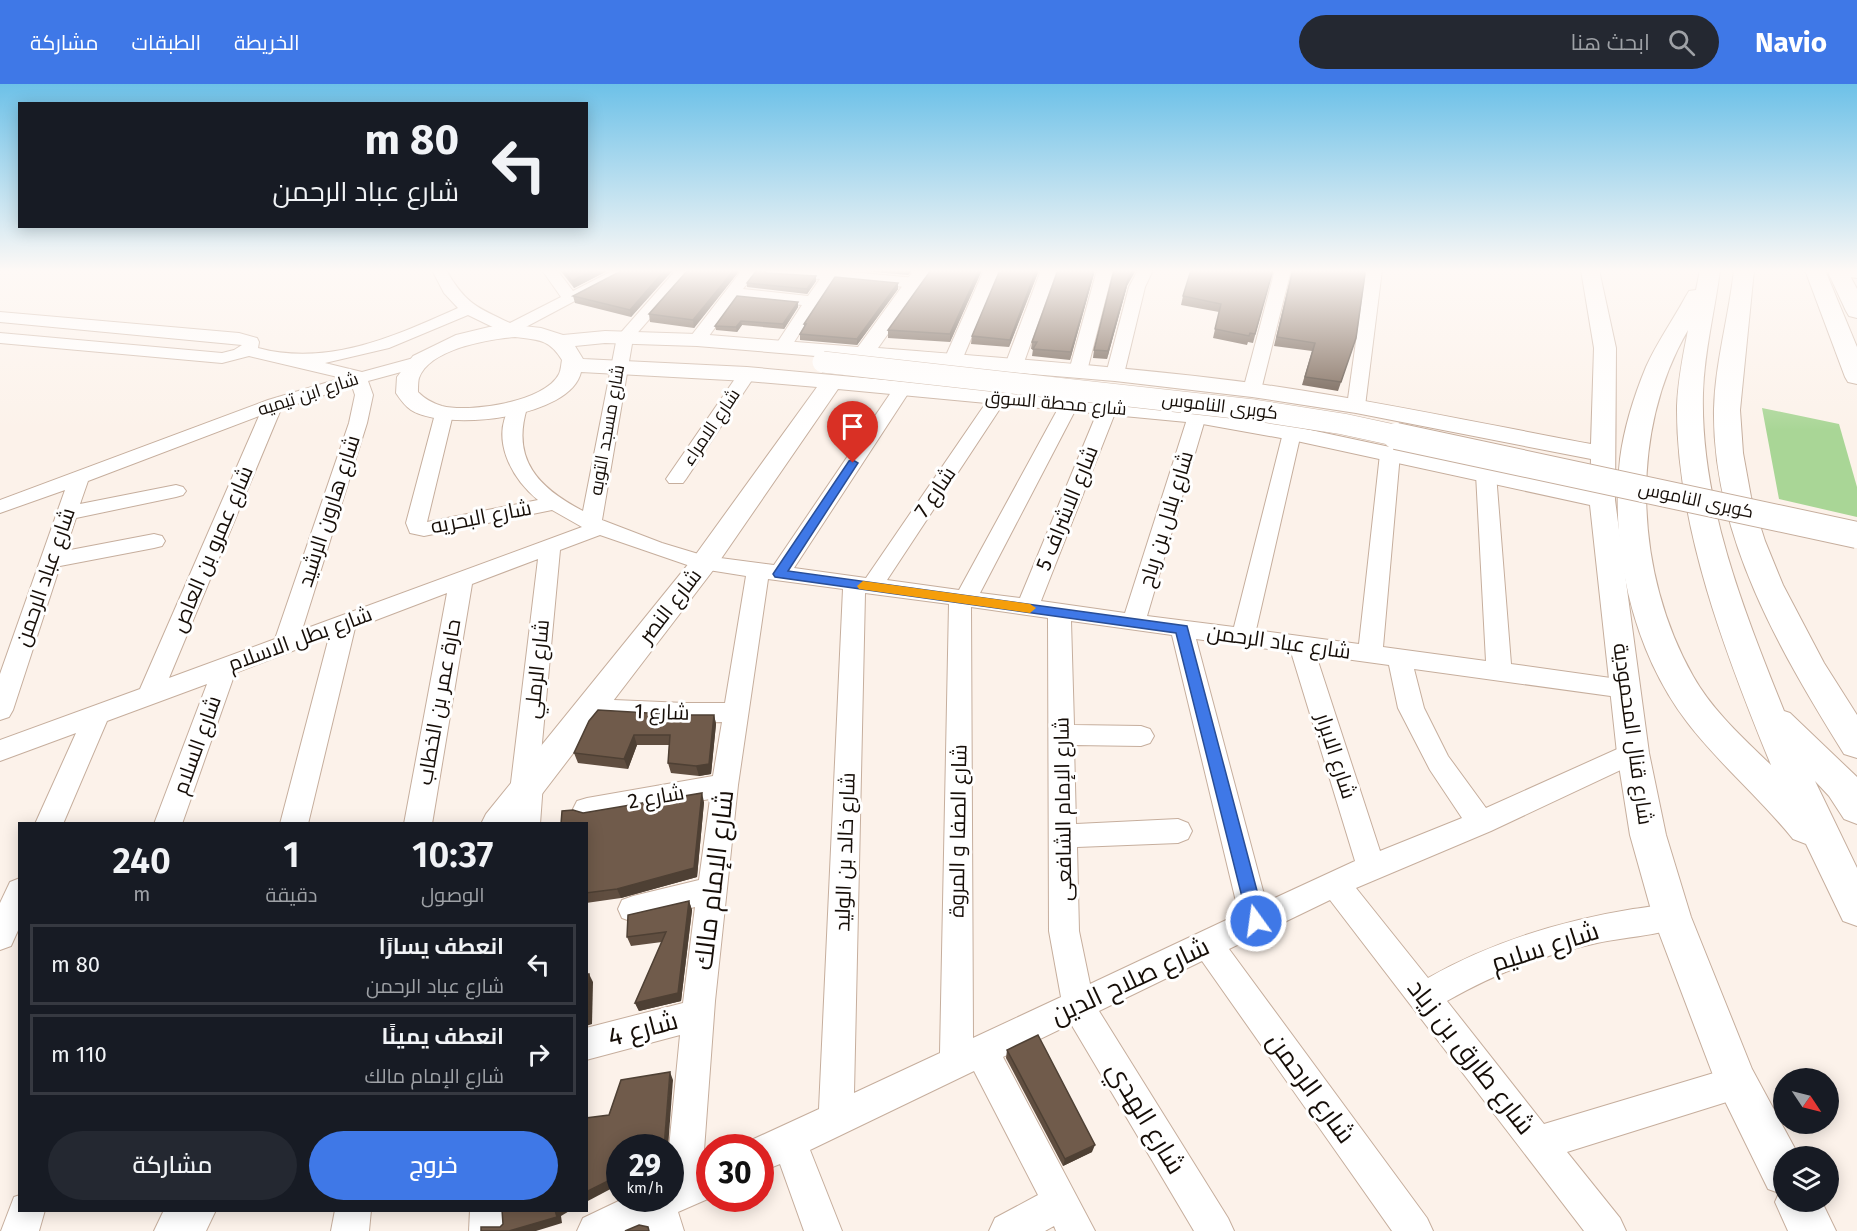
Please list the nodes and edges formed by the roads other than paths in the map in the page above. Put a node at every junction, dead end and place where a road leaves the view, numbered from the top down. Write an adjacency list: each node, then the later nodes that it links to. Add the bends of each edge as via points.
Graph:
1 (73, 324): 24 (street, via 247,339 251,342)
2 (436, 324): 28 (street, via 339,357)
3 (498, 324): 20 (street)
4 (525, 324): 20 (street)
5 (643, 324): 25 (street)
6 (709, 324): 22 (street)
7 (798, 324): 23 (street)
8 (885, 324): 27 (street)
9 (969, 324): 29 (street)
10 (1029, 324): 31 (street)
11 (1091, 324): 32 (street)
12 (1128, 324): 35 (street)
13 (1269, 324): 39 (street)
14 (1367, 324): 43 (street)
15 (1600, 324): 50 (street, شارع قنال المحمودية, via 1605,348)
16 (1680, 324): 106 (main road, via 1665,351 1634,455 1633,523 1660,644 1680,687 1698,712)
17 (1700, 324): 84 (main road, via 1691,378 1692,444 1698,486 1722,586)
18 (1739, 324): 90 (main road, via 1727,411 1741,507 1757,556 1790,630 1827,699)
19 (1836, 324): 37 (main road)
20 (514, 330): 26 (street, شارع ابن تيميه, via 541,334); 30 (street, شارع ابن تيميه, via 463,339)
21 (0, 338): 24 (street, via 222,358)
22 (697, 340): 23 (street, شارع محطة السوق); 25 (street, شارع محطة السوق)
23 (783, 346): 27 (street, شارع محطة السوق)
24 (247, 350): 28 (street)
25 (622, 350): 26 (street, شارع محطة السوق); 33 (street, كوبرى الناموس); 34 (street, شارع محطة السوق); 59 (street, شارع مسجد التوبه)
26 (569, 353): 44 (street, via 567,379 551,393)
27 (864, 353): 29 (street, شارع محطة السوق)
28 (290, 360): 36 (street)
29 (953, 360): 31 (street, شارع محطة السوق)
30 (421, 361): 36 (street, شارع ابن تيميه); 46 (street, via 408,377 407,393 419,406)
31 (1014, 366): 32 (street, شارع محطة السوق)
32 (1078, 371): 35 (street, شارع محطة السوق)
33 (827, 372): 34 (street, شارع محطة السوق); 38 (street, شارع محطة السوق); 60 (street, كوبرى الناموس, bridge, via 1242,408 1343,424); 64 (street, شارع النصر)
34 (747, 374): 53 (street, شارع الامراء)
35 (1115, 374): 39 (street, شارع محطة السوق)
36 (358, 376): 41 (street, شارع ابن تيميه); 75 (street, شارع هارون الرشيد, via 364,395 358,423)
37 (1857, 376)
38 (902, 389): 40 (street, شارع محطة السوق); 65 (street, شارع الإمام مالك)
39 (1252, 390): 43 (street, شارع محطة السوق)
40 (998, 398): 42 (street, شارع محطة السوق); 67 (street, شارع 7)
41 (274, 404): 52 (street, شارع ابن تيميه); 82 (street, شارع عمرو بن العاص)
42 (1069, 405): 45 (street, شارع محطة السوق); 68 (street)
43 (1356, 406): 50 (street, شارع محطة السوق)
44 (518, 408): 46 (street, via 480,416); 56 (street, شارع عباد الرحمن, via 512,427 514,454 527,480)
45 (1108, 408): 47 (street, شارع محطة السوق); 69 (street, شارع الاشراف 5)
46 (444, 414): 56 (street, شارع البحريه, via 417,528 424,530)
47 (1197, 416): 48 (street, شارع محطة السوق); 72 (street, شارع بلال بن رباح)
48 (1292, 433): 49 (street, شارع محطة السوق); 74 (street)
49 (1390, 454): 51 (street, شارع محطة السوق); 77 (street)
50 (1603, 454): 55 (street, شارع قنال المحمودية)
51 (1486, 474): 55 (street, شارع محطة السوق); 80 (street)
52 (79, 478): 57 (street, شارع ابن تيميه); 58 (street, شارع عباد الرحمن)
53 (676, 480)
54 (176, 491): 58 (street)
55 (1602, 500): 81 (street, شارع قنال المحمودية)
56 (554, 503): 59 (street, شارع عباد الرحمن)
57 (0, 507)
58 (67, 513): 63 (street, شارع عباد الرحمن)
59 (595, 525): 62 (street, شارع بطل الاسلام); 64 (street, شارع عباد الرحمن, via 653,549)
60 (1857, 535)
61 (154, 542): 63 (street)
62 (550, 546): 66 (street, شارع بطل الاسلام); 94 (street, شارع الرملي)
63 (51, 561): 85 (street, شارع عباد الرحمن)
64 (704, 563): 65 (street, شارع عباد الرحمن); 83 (street, شارع النصر)
65 (769, 572): 67 (street, شارع عباد الرحمن); 86 (street, شارع الإمام مالك)
66 (461, 579): 71 (street, شارع بطل الاسلام); 100 (street, حارة عمر بن الخطاب)
67 (863, 586): 68 (street, شارع عباد الرحمن); 123 (street, شارع خالد بن الوليد)
68 (963, 599): 69 (street, شارع عباد الرحمن); 121 (street, شارع الصفا و المروة)
69 (1027, 608): 70 (street, شارع عباد الرحمن)
70 (1059, 612): 72 (street, شارع عباد الرحمن); 88 (street, شارع الإمام الشافعى)
71 (345, 622): 75 (street, شارع بطل الاسلام); 99 (street)
72 (1134, 622): 73 (street, شارع عباد الرحمن)
73 (1182, 629): 74 (street, شارع عباد الرحمن); 114 (street)
74 (1243, 637): 76 (street, شارع عباد الرحمن)
75 (285, 645): 79 (street, شارع بطل الاسلام)
76 (1300, 645): 77 (street, شارع عباد الرحمن); 107 (street, شارع الابرار)
77 (1370, 655): 78 (street, شارع عباد الرحمن)
78 (1399, 658): 80 (street, شارع عباد الرحمن); 103 (street, via 1412,708 1438,763)
79 (225, 667): 82 (street, شارع بطل الاسلام); 98 (street, شارع السلام)
80 (1499, 672): 81 (street, شارع عباد الرحمن)
81 (1625, 689): 92 (street, شارع قنال المحمودية)
82 (150, 695): 87 (street, شارع بطل الاسلام)
83 (590, 708): 86 (street, شارع 1); 94 (street, شارع النصر)
84 (1764, 708): 95 (main road, via 1842,785); 106 (main road)
85 (0, 710)
86 (734, 712): 93 (street, شارع الإمام مالك)
87 (97, 715): 91 (street, شارع بطل الاسلام); 97 (street)
88 (1062, 735): 89 (street); 105 (street, شارع الإمام الشافعى)
89 (1141, 736)
90 (1857, 744)
91 (0, 751)
92 (1633, 753): 103 (street, شارع صلاح الدين); 113 (street, شارع قنال المحمودية, via 1648,836)
93 (725, 785): 96 (street, شارع 2); 109 (street, شارع الإمام مالك)
94 (527, 787): 101 (street, شارع النصر); 102 (street, شارع الرملي)
95 (1857, 808)
96 (587, 809)
97 (50, 822)
98 (169, 822)
99 (295, 822)
100 (418, 822)
101 (500, 822)
102 (526, 822)
103 (1481, 823): 107 (street, شارع صلاح الدين)
104 (1178, 831): 105 (street)
105 (1063, 836): 118 (street, شارع الإمام الشافعى, via 1065,931)
106 (1831, 857): 111 (main road)
107 (1371, 867): 108 (street, شارع صلاح الدين)
108 (1335, 884): 114 (street, شارع صلاح الدين); 117 (street, شارع طارق بن زياد)
109 (713, 890): 112 (street); 119 (street, شارع الإمام مالك)
110 (18, 896): 115 (street)
111 (1857, 908)
112 (633, 909)
113 (1672, 916): 117 (street, شارع سليم, via 1542,943 1481,966); 122 (street, شارع قنال المحمودية)
114 (1256, 921): 116 (street, شارع صلاح الدين)
115 (0, 936)
116 (1208, 944): 118 (street, شارع صلاح الدين); 143 (street, شارع الرحمن)
117 (1424, 997): 125 (street, شارع طارق بن زياد)
118 (1078, 1006): 121 (street, شارع صلاح الدين); 142 (street, شارع الهدي)
119 (699, 1014): 120 (street, شارع 4); 124 (street, شارع الإمام مالك)
120 (588, 1043)
121 (969, 1058): 123 (street, شارع صلاح الدين); 134 (street)
122 (1737, 1083): 125 (street); 127 (street, شارع قنال المحمودية)
123 (836, 1120): 126 (street, شارع صلاح الدين)
124 (684, 1134)
125 (1538, 1143): 144 (street, شارع طارق بن زياد)
126 (775, 1149): 140 (street)
127 (1773, 1152)
128 (26, 1212): 135 (street)
129 (191, 1212): 136 (street)
130 (353, 1212): 137 (street)
131 (488, 1212): 138 (street)
132 (644, 1212): 139 (street)
133 (1803, 1212): 145 (street)
134 (1068, 1217): 141 (street)
135 (20, 1231)
136 (177, 1231)
137 (350, 1231)
138 (488, 1231)
139 (596, 1231)
140 (823, 1231)
141 (1008, 1231)
142 (1215, 1231)
143 (1414, 1231)
144 (1607, 1231)
145 (1813, 1231)

